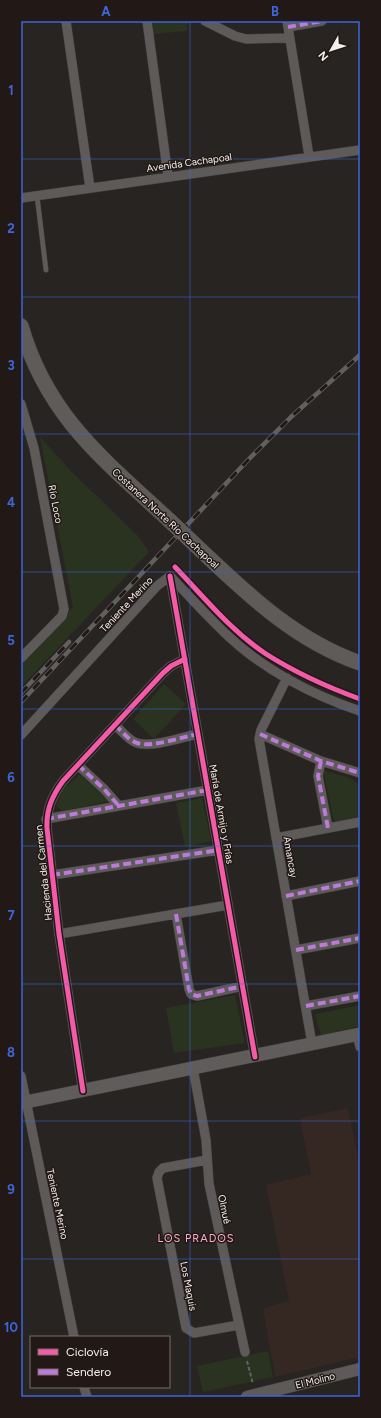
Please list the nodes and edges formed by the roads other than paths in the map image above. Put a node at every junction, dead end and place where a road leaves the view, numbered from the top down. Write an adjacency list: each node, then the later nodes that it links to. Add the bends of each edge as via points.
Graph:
1 (66, 21): 10 (street)
2 (147, 21): 9 (street)
3 (205, 21): 6 (street, via 246,39)
4 (322, 21): 5 (street)
5 (287, 24): 6 (street)
6 (290, 38): 8 (street)
7 (360, 150): 8 (street, Avenida Cachapoal)
8 (309, 156): 9 (street, Avenida Cachapoal)
9 (168, 176): 10 (street, Avenida Cachapoal)
10 (90, 188): 11 (street, Avenida Cachapoal)
11 (37, 196): 12 (street, Avenida Cachapoal); 13 (lane)
12 (21, 198)
13 (46, 270)
14 (21, 326): 19 (main road, Costanera Norte Río Cachapoal, bridge, via 37,371 61,412 98,454 278,619 319,645)
15 (21, 404): 17 (street, Río Loco, via 34,448 64,609 62,616)
16 (170, 576): 18 (street, María de Armijo y Frías); 20 (street, via 240,647); 25 (street, Teniente Merino)
17 (21, 658)
18 (185, 659): 22 (street, Hacienda del Carmen, via 167,669); 23 (street, María de Armijo y Frías)
19 (360, 663)
20 (287, 678): 21 (street, via 332,702); 24 (street)
21 (360, 711)
22 (115, 725): 23 (street, via 128,737 149,744); 27 (street, Hacienda del Carmen)
23 (198, 734): 29 (street, María de Armijo y Frías)
24 (260, 734): 26 (street); 34 (street, Amancay)
25 (21, 735)
26 (321, 761): 28 (street); 33 (street, via 318,776)
27 (78, 765): 30 (street); 31 (street, Hacienda del Carmen, via 53,794)
28 (360, 773)
29 (208, 790): 30 (street); 35 (street, María de Armijo y Frías)
30 (119, 806): 31 (street)
31 (46, 819): 36 (street, Hacienda del Carmen)
32 (360, 822): 33 (street)
33 (328, 828): 34 (street)
34 (276, 838): 38 (street, Amancay)
35 (219, 850): 36 (street); 39 (street, María de Armijo y Frías)
36 (52, 875): 41 (street, Hacienda del Carmen)
37 (360, 881): 38 (street)
38 (286, 896): 43 (street, Amancay)
39 (228, 905): 40 (street); 44 (street, María de Armijo y Frías)
40 (176, 914): 41 (street); 44 (street, via 191,994 197,996)
41 (59, 934): 52 (street, Hacienda del Carmen)
42 (360, 938): 43 (street)
43 (296, 950): 46 (street, Amancay)
44 (243, 986): 49 (street, María de Armijo y Frías)
45 (360, 996): 46 (street)
46 (306, 1006): 48 (street, Amancay)
47 (359, 1039): 48 (main road)
48 (312, 1044): 49 (main road)
49 (255, 1056): 50 (main road)
50 (194, 1068): 52 (main road); 54 (street, Olmué)
51 (21, 1076): 53 (street, Teniente Merino)
52 (83, 1091): 53 (main road)
53 (24, 1103): 56 (street, Teniente Merino)
54 (207, 1160): 55 (street, Olmué, via 209,1184); 55 (street, Los Maquis, via 163,1168 157,1178 186,1328 194,1333)
55 (239, 1325): 57 (street, Olmué)
56 (74, 1336)
57 (245, 1352)
58 (360, 1369): 59 (street, El Molino)
59 (251, 1396)

